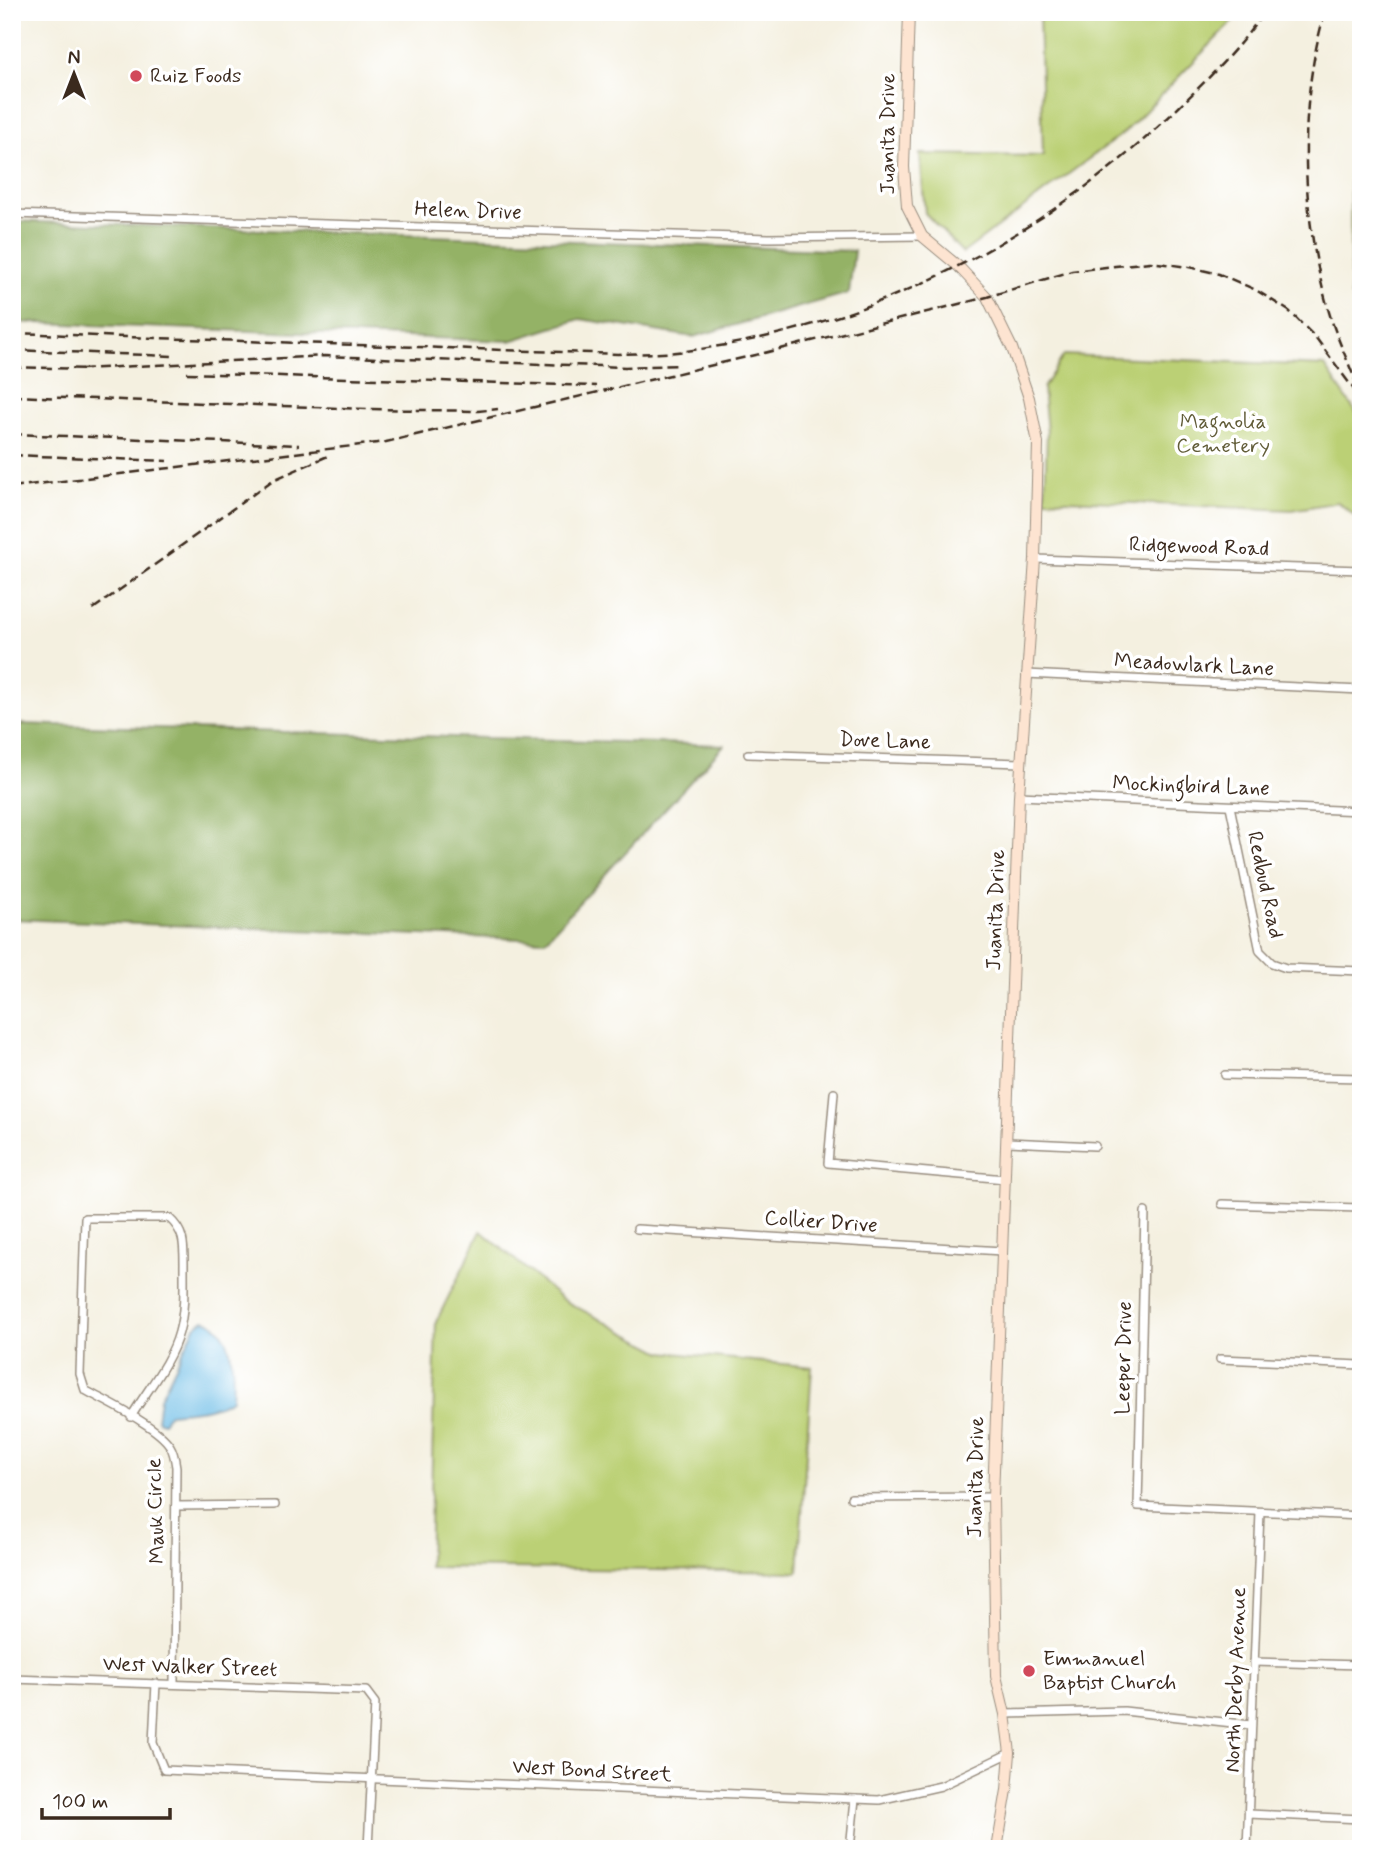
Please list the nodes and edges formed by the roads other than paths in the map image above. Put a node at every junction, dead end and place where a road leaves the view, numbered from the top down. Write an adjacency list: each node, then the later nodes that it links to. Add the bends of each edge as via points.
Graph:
1 (909, 12): 3 (street, Juanita Drive, via 904,167 907,206)
2 (12, 214): 3 (street, Helen Drive, via 769,238)
3 (922, 236): 4 (street, Juanita Drive, via 987,297 1012,348 1038,443)
4 (1035, 559): 5 (street, Ridgewood Road); 6 (street, Juanita Drive)
5 (1361, 570)
6 (1027, 674): 7 (street, Meadowlark Lane); 9 (street, Juanita Drive)
7 (1361, 690)
8 (748, 754): 9 (street, Dove Lane)
9 (1021, 763): 10 (street, Juanita Drive)
10 (1019, 796): 11 (street, Mockingbird Lane); 17 (street, Juanita Drive)
11 (1230, 806): 12 (street, Mockingbird Lane); 13 (street, Redbud Road, via 1260,951 1286,968)
12 (1361, 811)
13 (1361, 971)
14 (1225, 1075): 15 (street)
15 (1361, 1078)
16 (834, 1093): 19 (street, via 828,1163)
17 (1007, 1142): 18 (street); 19 (street, Juanita Drive)
18 (1095, 1146)
19 (1004, 1179): 24 (street, Juanita Drive)
20 (1222, 1205): 21 (street)
21 (1361, 1208)
22 (1145, 1212): 32 (street, Leeper Drive, via 1138,1506)
23 (637, 1229): 24 (street, Collier Drive)
24 (1002, 1251): 28 (street, Juanita Drive)
25 (1220, 1359): 26 (street)
26 (1361, 1365)
27 (131, 1417): 27 (street, Mauk Circle, via 179,1333 184,1237 169,1218 85,1218 80,1374 85,1390); 31 (street, Mauk Circle, via 160,1433 171,1447)
28 (993, 1497): 29 (street); 39 (street, Juanita Drive, via 996,1676)
29 (851, 1498)
30 (275, 1505): 31 (street)
31 (176, 1506): 38 (street, Mauk Circle)
32 (1260, 1512): 33 (street); 34 (street, North Derby Avenue)
33 (1361, 1516)
34 (1254, 1662): 35 (street); 40 (street, North Derby Avenue)
35 (1361, 1665)
36 (12, 1679): 37 (street, West Walker Street)
37 (156, 1683): 38 (street, West Walker Street); 42 (street, West Bond Street, via 153,1743 163,1770)
38 (174, 1684): 42 (street, West Walker Street, via 366,1692 375,1703)
39 (1004, 1714): 40 (street, via 1124,1711); 41 (street, Juanita Drive)
40 (1251, 1725): 44 (street, North Derby Avenue)
41 (1010, 1753): 43 (street, West Bond Street, via 941,1786 879,1800); 48 (street, Juanita Drive)
42 (371, 1777): 43 (street, West Bond Street); 46 (street)
43 (855, 1799): 47 (street)
44 (1249, 1814): 45 (street); 49 (street, North Derby Avenue)
45 (1361, 1819)
46 (368, 1849)
47 (850, 1849)
48 (997, 1849)
49 (1248, 1849)

